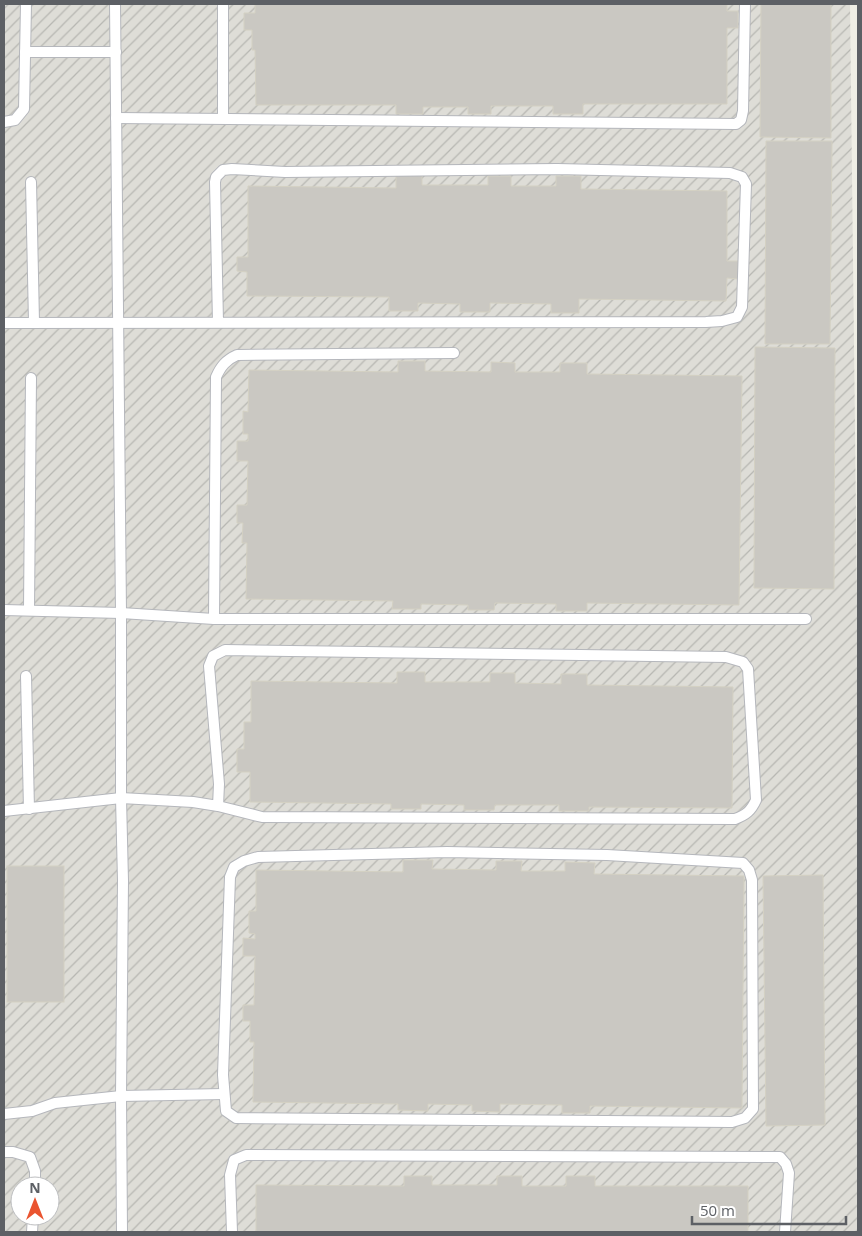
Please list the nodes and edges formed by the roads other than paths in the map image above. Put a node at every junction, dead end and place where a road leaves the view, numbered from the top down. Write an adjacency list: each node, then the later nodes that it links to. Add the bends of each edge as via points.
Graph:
1 (26, 4): 5 (lane)
2 (115, 4): 6 (lane)
3 (223, 4): 8 (lane)
4 (745, 4): 8 (lane, via 743,111 741,120 736,124)
5 (25, 52): 6 (lane); 9 (lane, via 24,110 15,120)
6 (116, 52): 7 (lane)
7 (116, 118): 8 (lane); 13 (lane)
8 (222, 118)
9 (4, 122)
10 (31, 182): 12 (lane)
11 (4, 322): 12 (lane)
12 (34, 322): 13 (lane)
13 (118, 322): 14 (lane); 19 (lane)
14 (218, 322): 14 (lane, via 215,182 222,170 557,169 730,173 742,177 746,184 742,307 737,317 722,321)
15 (454, 353): 20 (lane, via 237,355 220,368 216,377)
16 (31, 378): 18 (lane)
17 (4, 610): 18 (lane)
18 (29, 610): 19 (lane)
19 (121, 613): 20 (lane); 23 (lane)
20 (214, 619): 21 (lane)
21 (806, 619)
22 (26, 676): 25 (lane)
23 (121, 798): 24 (lane); 25 (lane); 28 (lane)
24 (218, 806): 24 (lane, via 209,666 213,656 225,650 726,657 743,662 748,669 756,800 752,810 734,819 262,817)
25 (29, 810): 26 (lane)
26 (4, 811)
27 (224, 1094): 27 (lane, via 230,877 234,867 244,861 258,857 447,852 607,855 743,863 749,870 752,880 753,1109 745,1118 732,1122 236,1118 226,1112); 28 (lane)
28 (121, 1096): 29 (lane, via 56,1103 32,1111); 32 (lane)
29 (4, 1114)
30 (4, 1152): 31 (lane, via 30,1157)
31 (36, 1176)
32 (122, 1232)
33 (232, 1232): 34 (lane, via 230,1175 234,1160 246,1155 780,1157 789,1173)
34 (785, 1232)

